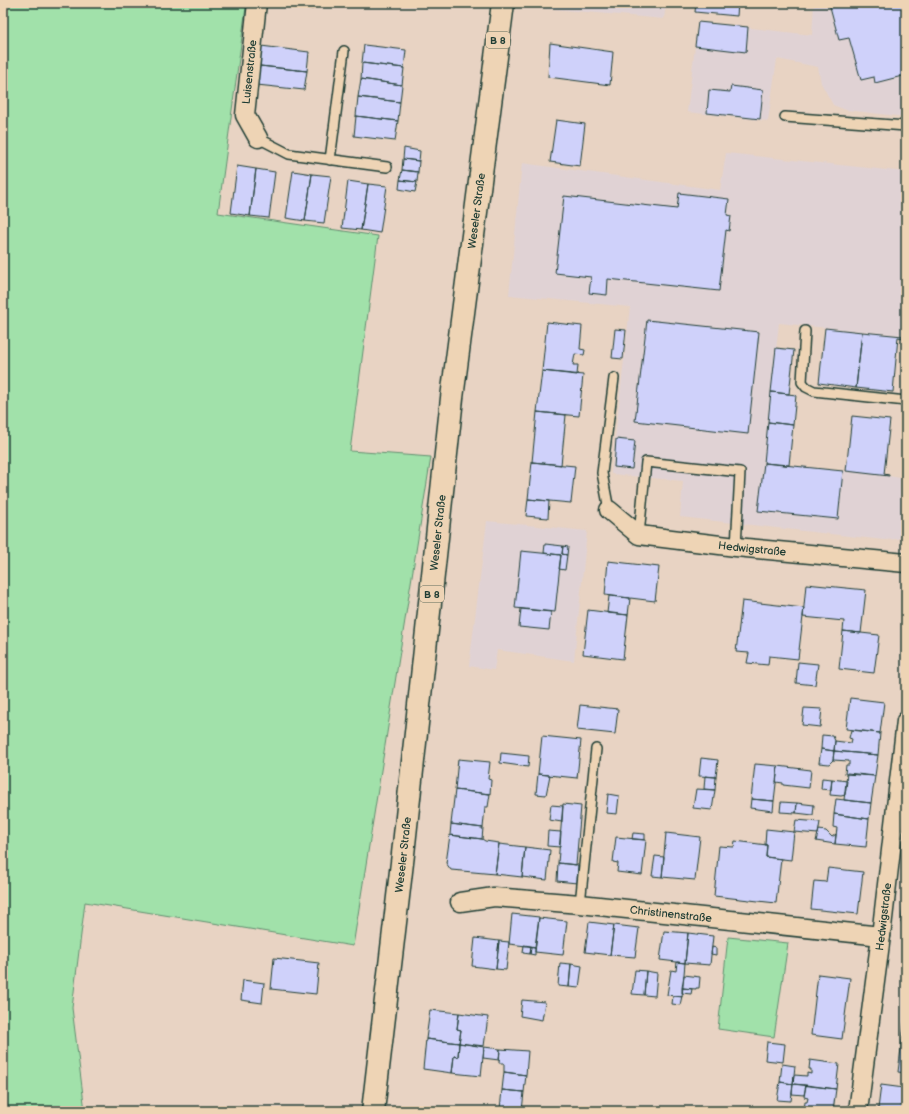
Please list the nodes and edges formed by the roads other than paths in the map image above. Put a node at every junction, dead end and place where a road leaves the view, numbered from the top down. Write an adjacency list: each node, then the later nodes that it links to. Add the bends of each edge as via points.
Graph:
1 (257, 3): 6 (street, Luisenstraße, via 245,115)
2 (503, 3): 21 (main road, Weseler Straße / B 8, via 452,398)
3 (344, 51): 7 (lane)
4 (785, 117): 5 (lane)
5 (906, 126)
6 (258, 138): 7 (lane, via 289,154)
7 (330, 160): 8 (lane)
8 (387, 167)
9 (805, 331): 11 (lane, via 802,382 806,387 814,391)
10 (614, 378): 12 (lane, via 602,473)
11 (906, 401)
12 (609, 510): 13 (street)
13 (639, 535): 14 (street, Hedwigstraße); 14 (lane, via 646,462 740,472)
14 (736, 547): 15 (street, Hedwigstraße)
15 (906, 563)
16 (906, 721): 20 (street, Hedwigstraße)
17 (596, 749): 19 (lane)
18 (460, 902): 19 (street, Christinenstraße, via 494,897)
19 (580, 904): 20 (street, Christinenstraße)
20 (881, 936): 22 (street, Hedwigstraße)
21 (373, 1111)
22 (858, 1111)

